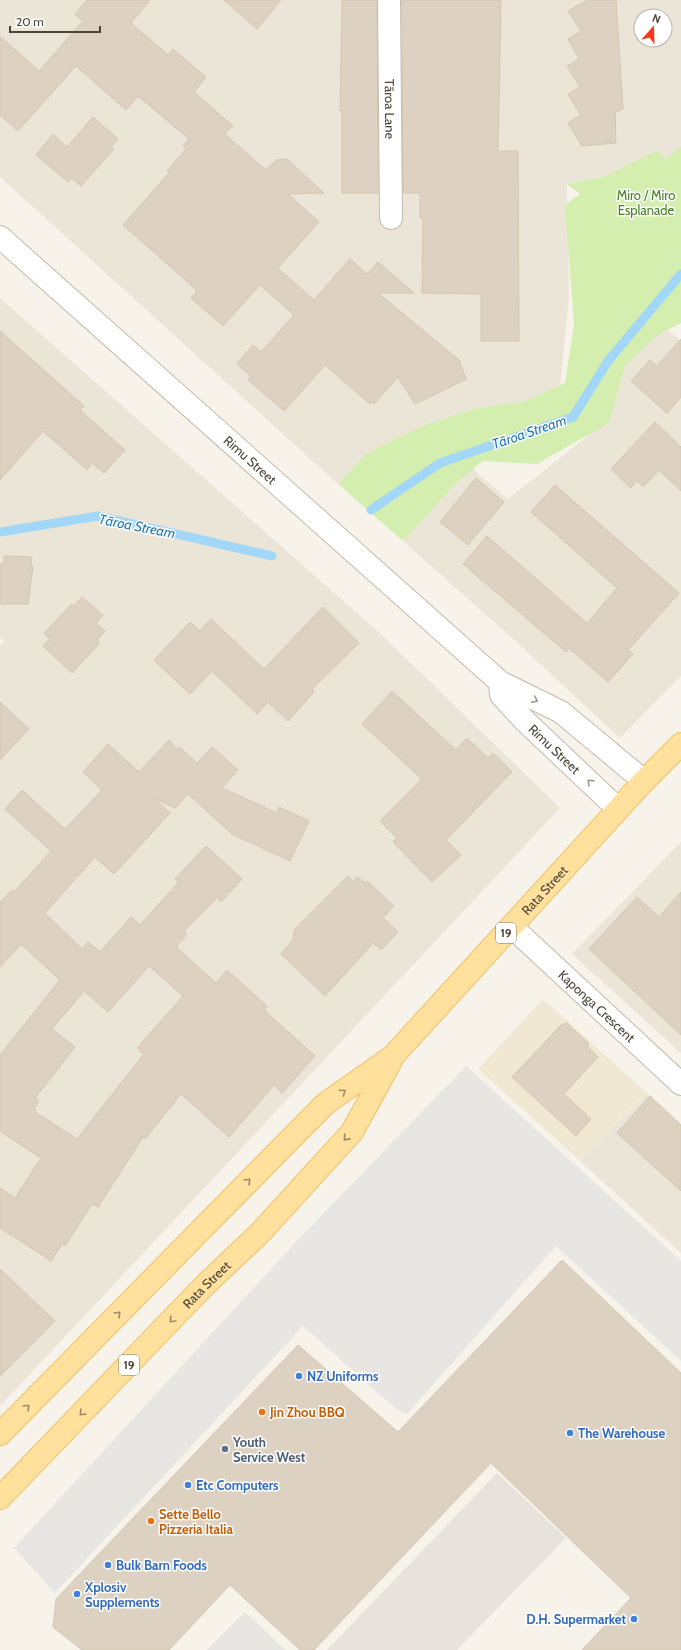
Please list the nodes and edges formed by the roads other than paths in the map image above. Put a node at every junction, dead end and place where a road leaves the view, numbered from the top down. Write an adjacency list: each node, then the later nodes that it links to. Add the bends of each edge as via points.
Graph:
1 (389, 0): 2 (street, Tāroa Lane)
2 (391, 218)
3 (0, 237): 4 (street, Rimu Street)
4 (500, 682): 6 (street, Rimu Street, one-way to 6, via 561,712); 7 (street, Rimu Street, one-way to 4, via 501,695)
5 (681, 744): 6 (main road, Rata Street / 19)
6 (644, 781): 7 (main road, Rata Street / 19)
7 (618, 809): 8 (main road, Rata Street / 19)
8 (512, 927): 9 (main road, Rata Street / 19); 10 (street, Kaponga Crescent)
9 (393, 1056): 11 (main road, Rata Street / 19, one-way to 9, via 325,1104); 12 (main road, Rata Street / 19, one-way to 12, via 352,1132 260,1233 204,1286)
10 (681, 1084)
11 (0, 1434)
12 (0, 1498)

